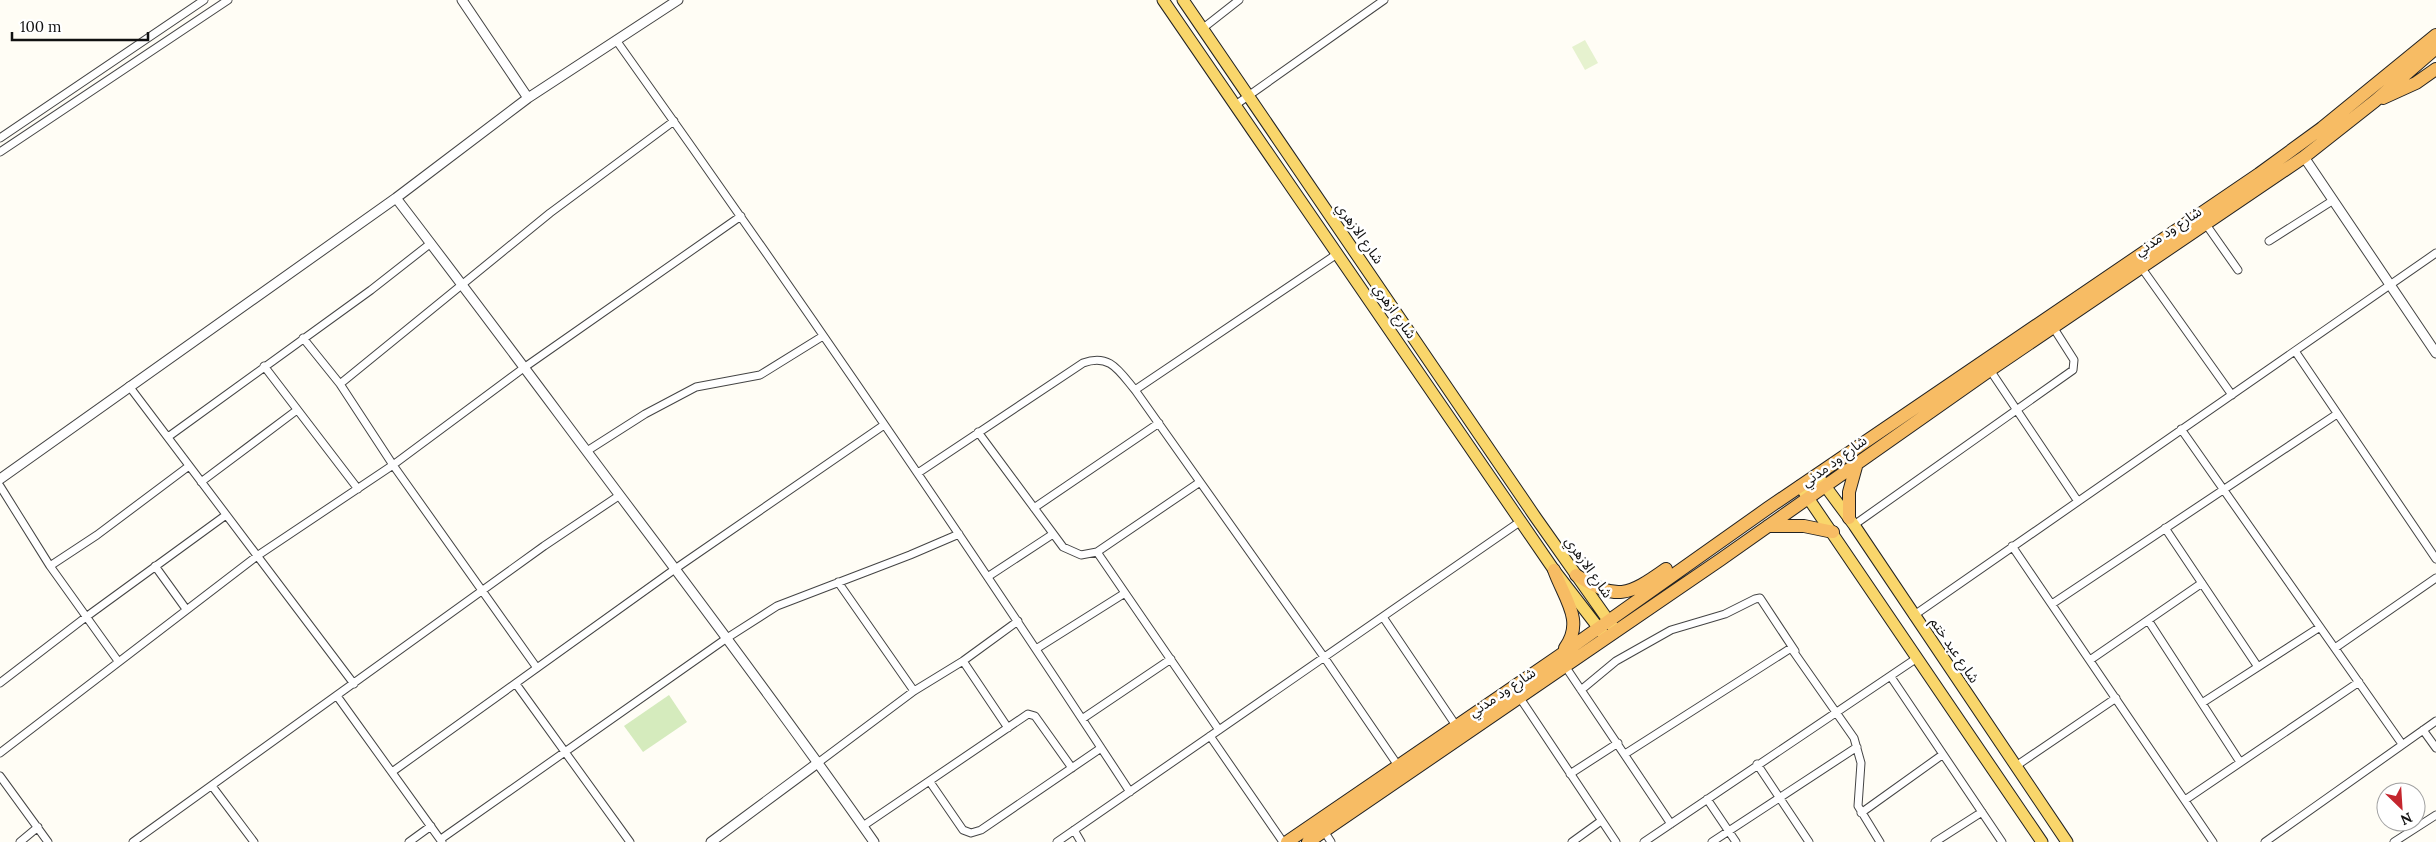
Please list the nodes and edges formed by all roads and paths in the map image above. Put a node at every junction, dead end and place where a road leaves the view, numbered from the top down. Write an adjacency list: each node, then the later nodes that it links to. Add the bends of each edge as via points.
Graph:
1 (204, 0): 19 (street)
2 (228, 0): 20 (street)
3 (462, 0): 15 (street)
4 (678, 0): 11 (street)
5 (1163, 0): 17 (main road, شارع ازهري)
6 (1183, 0): 9 (main road, شارع الازهري)
7 (1239, 0): 9 (street)
8 (1384, 0): 14 (street)
9 (1202, 29): 14 (main road, شارع الازهري)
10 (2436, 35): 16 (highway)
11 (616, 40): 15 (street); 18 (street)
12 (2436, 48): 16 (highway)
13 (2436, 69): 16 (highway, via 2395,93)
14 (1248, 97): 17 (street); 57 (main road, شارع الازهري)
15 (528, 98): 22 (street)
16 (2368, 102): 21 (highway, شارع ود مدني); 61 (highway, شارع ود مدني, via 2322,128)
17 (1234, 106): 29 (main road, شارع ازهري)
18 (674, 121): 24 (street); 32 (street, via 550,213)
19 (0, 138)
20 (0, 152)
21 (2304, 157): 23 (street); 25 (highway, شارع ود مدني)
22 (396, 198): 27 (street); 43 (street)
23 (2332, 200): 26 (street); 33 (street)
24 (741, 216): 35 (street); 40 (street)
25 (2205, 223): 30 (highway, شارع ود مدني); 31 (street)
26 (2269, 241)
27 (431, 243): 32 (street); 36 (street)
28 (2436, 253): 33 (street)
29 (1336, 254): 44 (street); 59 (main road, شارع ازهري)
30 (2141, 267): 34 (highway, شارع ود مدني); 45 (street)
31 (2238, 270)
32 (463, 284): 40 (street); 42 (street)
33 (2388, 284): 37 (street); 38 (street)
34 (2053, 327): 41 (highway, شارع ود مدني); 47 (street, via 2074,360 2073,370)
35 (823, 336): 50 (street); 54 (street, via 760,375 696,387 645,414)
36 (304, 338): 39 (street); 42 (street)
37 (2295, 351): 45 (street); 48 (street)
38 (2436, 352)
39 (264, 366): 46 (street); 53 (street)
40 (525, 367): 54 (street); 56 (street)
41 (1990, 370): 47 (street); 55 (highway, شارع ود مدني)
42 (340, 384): 56 (street)
43 (129, 386): 53 (street); 62 (street)
44 (1135, 390): 49 (street); 52 (street, via 1116,368 1096,358 1082,363)
45 (2232, 395): 51 (street)
46 (297, 410): 63 (street); 68 (street)
47 (2018, 411): 72 (street); 77 (street)
48 (2337, 414): 69 (street); 86 (street)
49 (1159, 423): 64 (street); 73 (street)
50 (884, 425): 60 (street); 89 (street)
51 (2181, 429): 69 (street); 72 (street)
52 (978, 432): 60 (street); 73 (street)
53 (168, 437): 58 (street)
54 (587, 451): 70 (street)
55 (1857, 463): 67 (highway, شارع ود مدني); 77 (highway, via 1849,492)
56 (393, 465): 68 (street); 96 (street)
57 (1500, 465): 59 (main road); 91 (main road, شارع الازهري)
58 (189, 466): 63 (street); 87 (street)
59 (1488, 472): 76 (main road, شارع ازهري)
60 (918, 473): 81 (street)
61 (1817, 475): 66 (highway, شارع ود مدني); 67 (main road, شارع عبد ختم)
62 (0, 479)
63 (201, 482): 75 (street)
64 (1200, 482): 84 (street); 110 (street)
65 (0, 486): 87 (street)
66 (1800, 486): 71 (main road); 74 (highway, شارع ود مدني)
67 (1825, 486): 71 (highway, شارع ود مدني); 77 (main road, شارع عبد ختم)
68 (358, 489): 85 (street)
69 (2223, 489): 79 (street); 105 (street)
70 (620, 495): 89 (street); 96 (street)
71 (1809, 498): 78 (highway, شارع ود مدني); 80 (main road)
72 (2077, 500): 83 (street)
73 (1034, 508): 82 (street)
74 (1768, 508): 91 (highway, via 1753,511 1655,577 1627,591 1609,592); 106 (highway, شارع ود مدني)
75 (226, 515): 85 (street); 88 (street)
76 (1522, 521): 90 (main road, شارع ازهري); 100 (street)
77 (1851, 521): 101 (main road, شارع عبد ختم)
78 (1768, 526): 80 (highway, via 1804,526); 106 (highway, شارع ود مدني)
79 (2165, 528): 95 (street); 98 (street)
80 (1833, 532): 111 (main road)
81 (959, 534): 92 (street); 94 (street)
82 (1053, 534): 84 (street, via 1063,547 1081,555); 92 (street)
83 (2012, 546): 98 (street); 101 (street)
84 (1097, 552): 97 (street)
85 (257, 556): 99 (street); 123 (street)
86 (2436, 559)
87 (50, 566): 102 (street)
88 (155, 566): 99 (street); 102 (street)
89 (675, 569): 107 (street); 118 (street)
90 (1554, 570): 106 (main road, شارع ازهري); 116 (highway, via 1575,625)
91 (1576, 575): 106 (main road, شارع الازهري)
92 (988, 576): 104 (street)
93 (2436, 578): 108 (street)
94 (838, 582): 107 (street, via 777,606); 126 (street)
95 (2202, 583): 103 (street); 117 (street)
96 (482, 592): 118 (street); 123 (street)
97 (1125, 592): 109 (street); 112 (street)
98 (2052, 604): 113 (street)
99 (186, 609): 114 (street)
100 (1383, 616): 110 (street); 134 (street)
101 (1913, 616): 152 (main road, شارع عبد ختم)
102 (86, 617): 114 (street); 122 (street)
103 (2148, 620): 113 (street); 130 (street)
104 (1018, 621): 109 (street); 115 (street)
105 (2320, 627): 108 (street); 117 (street)
106 (1607, 629): 116 (highway, شارع ود مدني)
107 (727, 638): 145 (street); 148 (street)
108 (2335, 648): 121 (street)
109 (1036, 649): 132 (street)
110 (1324, 657): 136 (street); 151 (street)
111 (1917, 658): 120 (street); 198 (main road)
112 (1171, 659): 132 (street); 136 (street)
113 (2090, 660): 129 (street)
114 (118, 661): 144 (street)
115 (963, 661): 126 (street); 135 (street)
116 (1562, 661): 125 (street); 128 (highway, شارع ود مدني); 134 (highway, شارع ود مدني)
117 (2258, 667): 130 (street)
118 (536, 668): 124 (street)
119 (1808, 670): 125 (street, via 1760,598 1726,614 1671,630 1616,661); 131 (street); 146 (street, via 1791,648)
120 (1891, 677): 131 (street); 147 (street)
121 (2359, 682): 140 (street); 149 (street)
122 (0, 683)
123 (354, 684): 127 (street)
124 (516, 684): 145 (street); 154 (street)
125 (1581, 690): 139 (street)
126 (914, 691): 148 (street)
127 (337, 696): 154 (street); 158 (street)
128 (1520, 698): 155 (street); 173 (highway, شارع ود مدني)
129 (2116, 698): 152 (street); 162 (street)
130 (2202, 703): 149 (street)
131 (1837, 712): 141 (street); 150 (street)
132 (1082, 719): 142 (street)
133 (2436, 721): 137 (street)
134 (1457, 727): 151 (highway, شارع ود مدني)
135 (1008, 728): 153 (street, via 1032,714); 157 (street)
136 (1219, 730): 138 (street)
137 (2423, 730): 140 (street); 143 (street)
138 (1210, 736): 159 (street); 185 (street)
139 (1618, 743): 146 (street); 155 (street)
140 (2402, 744): 201 (street)
141 (1857, 746): 160 (street); 164 (street, via 1861,763 1857,800)
142 (1101, 748): 153 (street); 159 (street)
143 (2436, 748)
144 (0, 752)
145 (566, 753): 174 (street); 180 (street)
146 (1625, 754): 167 (street)
147 (1942, 755): 163 (street); 164 (street)
148 (819, 762): 169 (street); 181 (street)
149 (2240, 762): 162 (street)
150 (1757, 764): 160 (street); 161 (street)
151 (1399, 766): 186 (highway, شارع ود مدني)
152 (2016, 766): 199 (main road, شارع عبد ختم)
153 (1072, 768): 157 (street, via 981,830 971,833 963,830)
154 (392, 772): 168 (street)
155 (1570, 774): 166 (street)
156 (0, 776): 170 (street)
157 (930, 782): 169 (street)
158 (212, 786): 177 (street); 178 (street)
159 (1130, 792): 171 (street)
160 (1778, 797): 172 (street); 194 (street)
161 (1707, 799): 167 (street); 172 (street)
162 (2185, 800): 200 (street)
163 (1982, 812): 196 (street); 197 (street)
164 (1861, 813): 195 (street)
165 (2436, 815): 202 (street)
166 (1601, 821): 189 (street); 190 (street)
167 (1671, 824): 191 (street)
168 (431, 826): 174 (street); 179 (street)
169 (863, 826): 182 (street)
170 (38, 827): 175 (street); 176 (street)
171 (1074, 830): 183 (street); 184 (street)
172 (1730, 830): 192 (street); 193 (street)
173 (1324, 831): 187 (highway, شارع ود مدني); 188 (street)
174 (442, 841)
175 (20, 842)
176 (48, 842)
177 (133, 842)
178 (254, 842)
179 (409, 842)
180 (630, 842)
181 (711, 842)
182 (874, 842)
183 (1057, 842)
184 (1081, 842)
185 (1283, 842)
186 (1287, 842)
187 (1308, 842)
188 (1331, 842)
189 (1572, 842)
190 (1616, 842)
191 (1644, 842)
192 (1712, 842)
193 (1736, 842)
194 (1809, 842)
195 (1880, 842)
196 (1935, 842)
197 (2002, 842)
198 (2042, 842)
199 (2067, 842)
200 (2213, 842)
201 (2265, 842)
202 (2394, 842)

